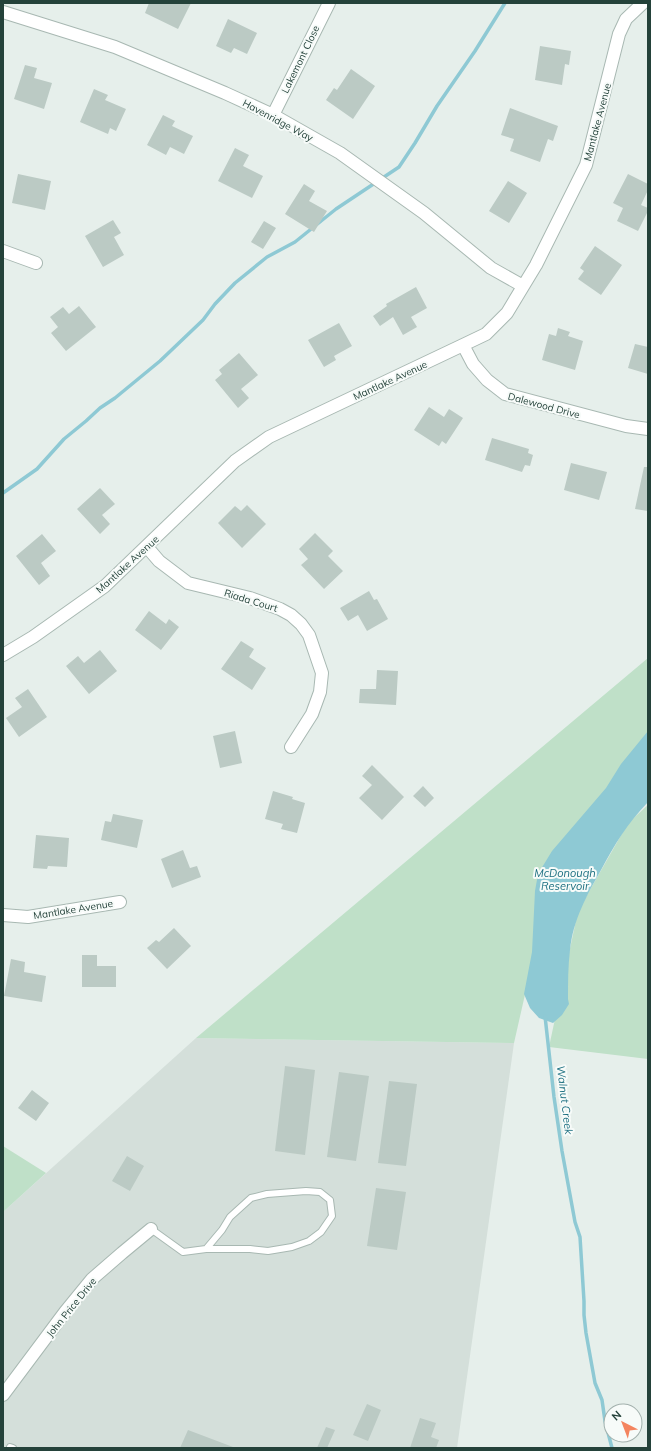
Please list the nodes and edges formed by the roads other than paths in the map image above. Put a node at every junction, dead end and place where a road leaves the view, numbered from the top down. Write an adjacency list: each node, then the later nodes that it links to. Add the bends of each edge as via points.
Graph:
1 (328, 3): 4 (street, Lakemont Close)
2 (643, 3): 7 (street, Mantlake Avenue, via 626,19 620,34 586,165)
3 (3, 12): 4 (street, Havenridge Way, via 115,47)
4 (273, 115): 7 (street, Havenridge Way, via 340,153 424,213 491,268)
5 (3, 251): 6 (street)
6 (36, 263)
7 (523, 286): 8 (street, Mantlake Avenue, via 507,313 496,325 486,334)
8 (463, 345): 9 (street, Dalewood Drive, via 473,364 487,380 505,394 626,426); 10 (street, Mantlake Avenue, via 269,437 236,461)
9 (648, 429)
10 (147, 546): 11 (street, Mantlake Avenue, via 105,586); 12 (street, Riada Court, via 159,561 188,583 250,598 280,609 291,615 309,635 322,673 320,692 312,714)
11 (3, 654)
12 (291, 747)
13 (120, 902): 14 (street, Mantlake Avenue, via 28,917)
14 (3, 915)
15 (152, 1230): 16 (lane, via 183,1252); 17 (street, John Price Drive, via 92,1279)
16 (206, 1249): 16 (lane, via 268,1251 309,1241 321,1232 332,1216 330,1200 320,1192 306,1191 251,1198 230,1217)
17 (4, 1394)

